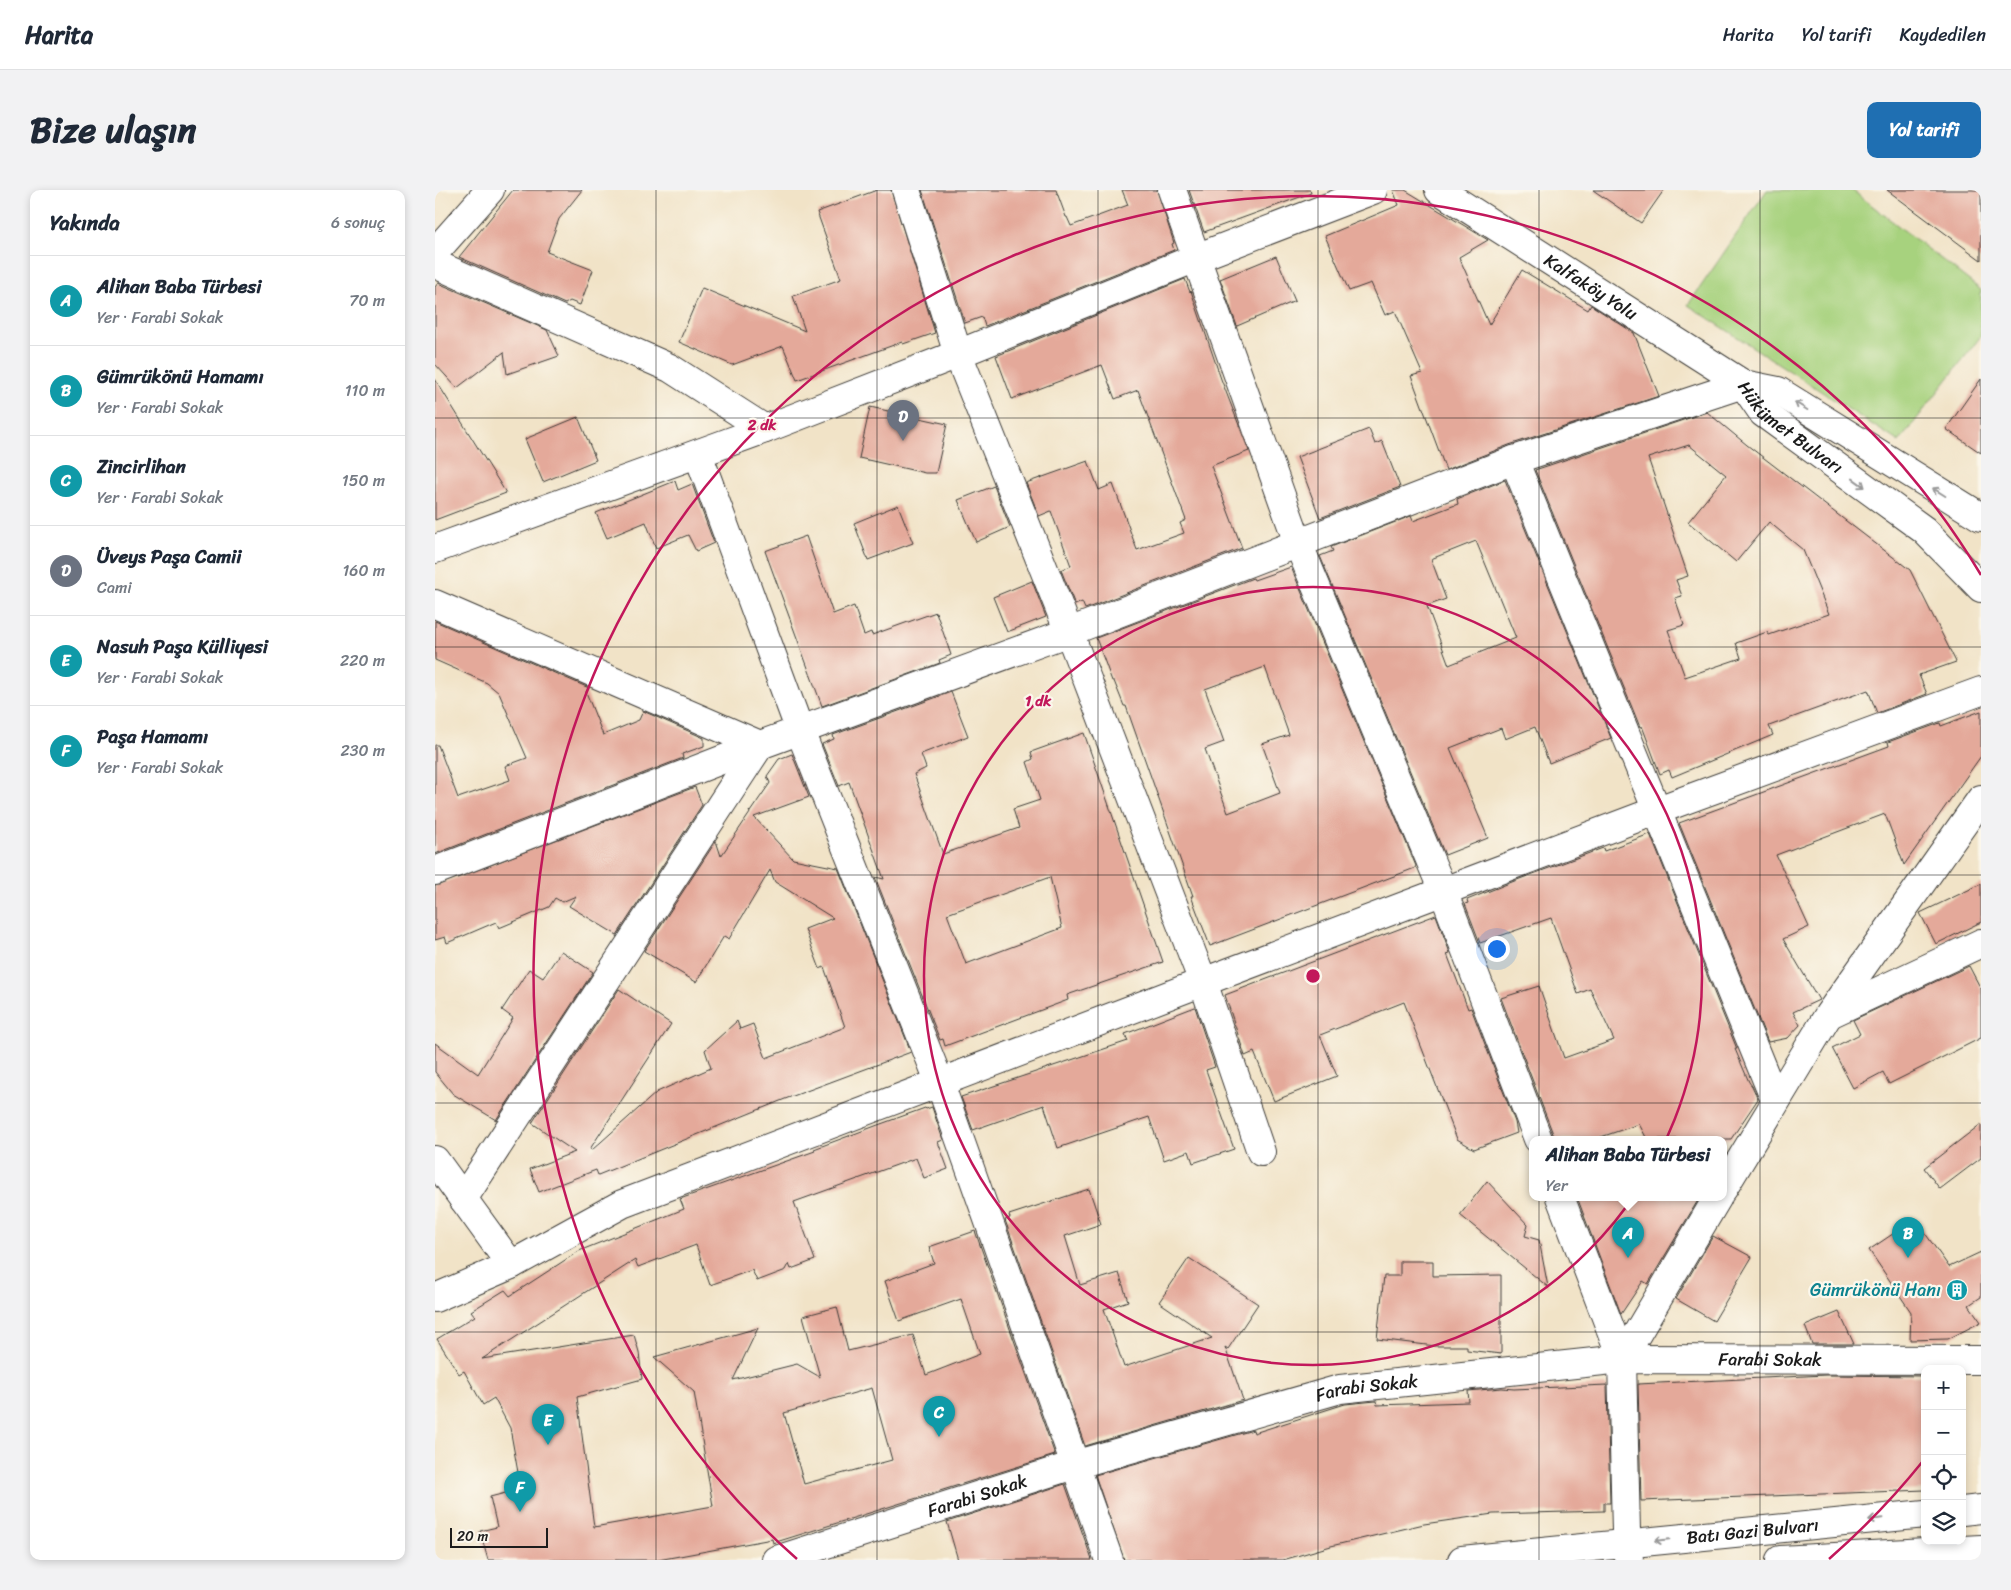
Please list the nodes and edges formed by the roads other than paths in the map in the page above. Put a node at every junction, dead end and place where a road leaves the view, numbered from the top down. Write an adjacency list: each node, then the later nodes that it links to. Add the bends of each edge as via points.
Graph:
1 (490, 190): 6 (street)
2 (906, 190): 9 (street)
3 (1172, 190): 7 (street)
4 (1373, 190): 7 (street)
5 (1439, 190): 10 (street, Kalfaköy Yolu)
6 (435, 252)
7 (1196, 258): 9 (street); 15 (street)
8 (435, 264): 11 (street, via 670,368)
9 (959, 354): 11 (street); 19 (street)
10 (1743, 384): 13 (street); 14 (street, Hükümet Bulvarı, one-way to 10, via 1778,391); 17 (street, Hükümet Bulvarı, one-way to 17, via 1763,413 1924,530)
11 (765, 429): 12 (street)
12 (698, 454): 16 (street); 21 (street)
13 (1514, 460): 15 (street); 24 (street)
14 (1981, 517)
15 (1298, 543): 19 (street); 26 (street)
16 (435, 549)
17 (1981, 588)
18 (435, 604): 22 (street)
19 (1069, 632): 21 (street); 28 (street)
20 (1981, 691): 24 (street)
21 (800, 731): 22 (street); 30 (street)
22 (760, 745): 25 (street); 36 (street)
23 (1981, 799): 29 (street)
24 (1657, 810): 26 (street); 31 (street)
25 (435, 871)
26 (1443, 891): 28 (street); 32 (street)
27 (1981, 944): 29 (street)
28 (1203, 982): 30 (street); 33 (street)
29 (1829, 1014): 31 (street)
30 (939, 1081): 39 (street, via 622,1204); 45 (street)
31 (1775, 1100): 35 (street)
32 (1537, 1136)
33 (1261, 1152)
34 (435, 1160): 36 (street)
35 (1727, 1182)
36 (463, 1199): 39 (street)
37 (1562, 1201): 42 (street)
38 (1716, 1201): 42 (street)
39 (511, 1265): 40 (street)
40 (435, 1298)
41 (1981, 1346): 43 (street)
42 (1622, 1359): 43 (street, Farabi Sokak); 45 (street, Farabi Sokak, via 1340,1389); 50 (street)
43 (1953, 1360): 44 (street, Farabi Sokak)
44 (1981, 1360)
45 (1074, 1465): 51 (street, Farabi Sokak); 52 (street)
46 (1981, 1509): 47 (street)
47 (1966, 1511)
48 (1921, 1515): 50 (street, Batı Gazi Bulvarı, one-way to 50)
49 (1981, 1549): 54 (street, Batı Gazi Bulvarı)
50 (1628, 1552): 53 (street, Batı Gazi Bulvarı)
51 (776, 1560)
52 (1109, 1560)
53 (1462, 1560)
54 (1780, 1560)

